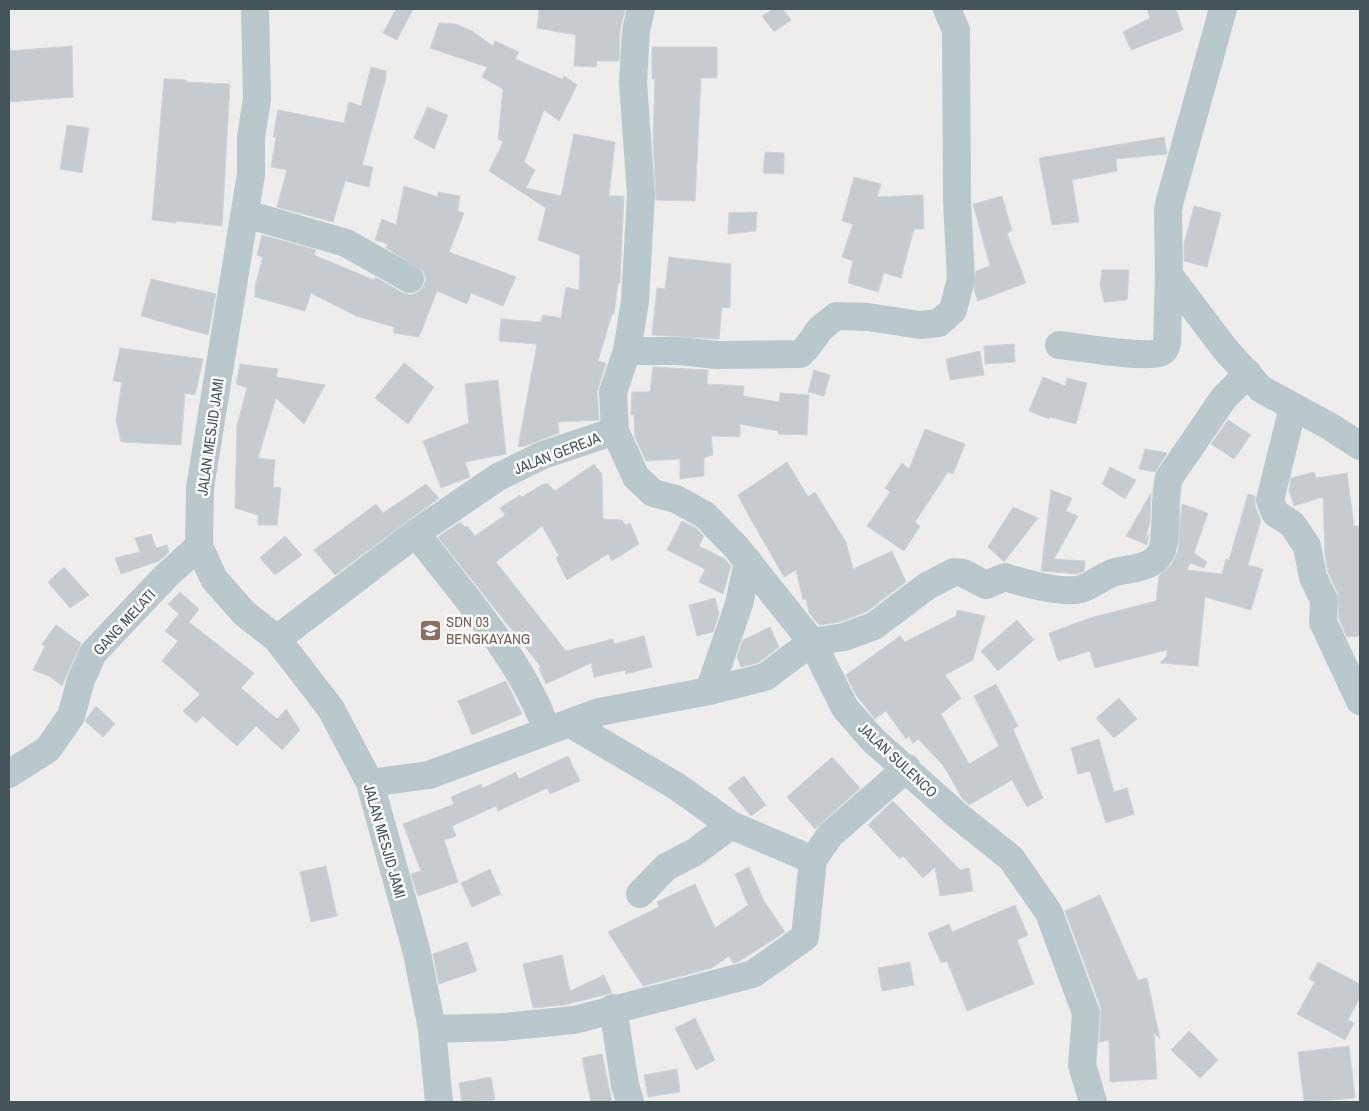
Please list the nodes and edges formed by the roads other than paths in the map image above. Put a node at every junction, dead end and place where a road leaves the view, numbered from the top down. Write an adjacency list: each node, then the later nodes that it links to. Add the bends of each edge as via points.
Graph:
1 (254, 9): 5 (street, JALAN MESJID JAMI, via 257,99)
2 (641, 9): 9 (street, JALAN GEREJA, via 636,30 633,82 641,195 635,301)
3 (947, 9): 9 (street, via 956,30 961,279 952,310 939,323 920,325 836,316 820,329 800,354)
4 (1223, 9): 6 (street, via 1170,200)
5 (246, 214): 7 (street, via 346,243); 15 (street, JALAN MESJID JAMI, via 200,488)
6 (1169, 276): 8 (street, via 1167,342 1160,353); 10 (street, via 1225,349)
7 (410, 279)
8 (1058, 345)
9 (627, 351): 12 (street, JALAN GEREJA, via 614,392)
10 (1248, 373): 11 (street, via 1261,389); 18 (street, via 1223,399 1169,478 1165,491 1167,512 1161,553 1150,564 1113,573 1079,590 1005,577 986,585 954,572 926,586 874,626 844,637)
11 (1293, 407): 13 (street); 20 (street, via 1270,500 1275,513 1292,524 1307,546 1313,578 1324,600 1323,622)
12 (615, 431): 14 (street, JALAN GEREJA, via 543,455 498,477); 16 (street, JALAN SULENCO, via 636,477 653,493 676,499 705,515)
13 (1360, 446)
14 (416, 533): 17 (street, JALAN GEREJA); 21 (street, via 504,649 538,706)
15 (199, 546): 17 (street, JALAN MESJID JAMI, via 214,579 244,613); 23 (street, GANG MELATI, via 93,653 70,716 48,749)
16 (748, 561): 18 (street, JALAN SULENCO); 19 (street, via 739,604)
17 (277, 640): 24 (street, JALAN MESJID JAMI, via 331,709)
18 (812, 642): 19 (street, via 765,677); 22 (street, JALAN SULENCO, via 845,708 873,740)
19 (709, 691): 21 (street, via 599,712)
20 (1360, 701)
21 (558, 727): 24 (street, via 429,775); 25 (street, via 676,786)
22 (907, 768): 26 (street, via 830,835); 32 (street, JALAN SULENCO, via 957,815 1011,858 1049,913 1086,1013 1082,1065)
23 (9, 774)
24 (370, 783): 29 (street, JALAN MESJID JAMI, via 417,953)
25 (732, 825): 26 (street); 27 (street, via 695,852 666,867)
26 (813, 860): 28 (street, via 805,937 752,974)
27 (640, 894)
28 (613, 1008): 29 (street, via 574,1020); 31 (street)
29 (432, 1029): 30 (street, JALAN MESJID JAMI)
30 (439, 1102)
31 (630, 1102)
32 (1093, 1102)

